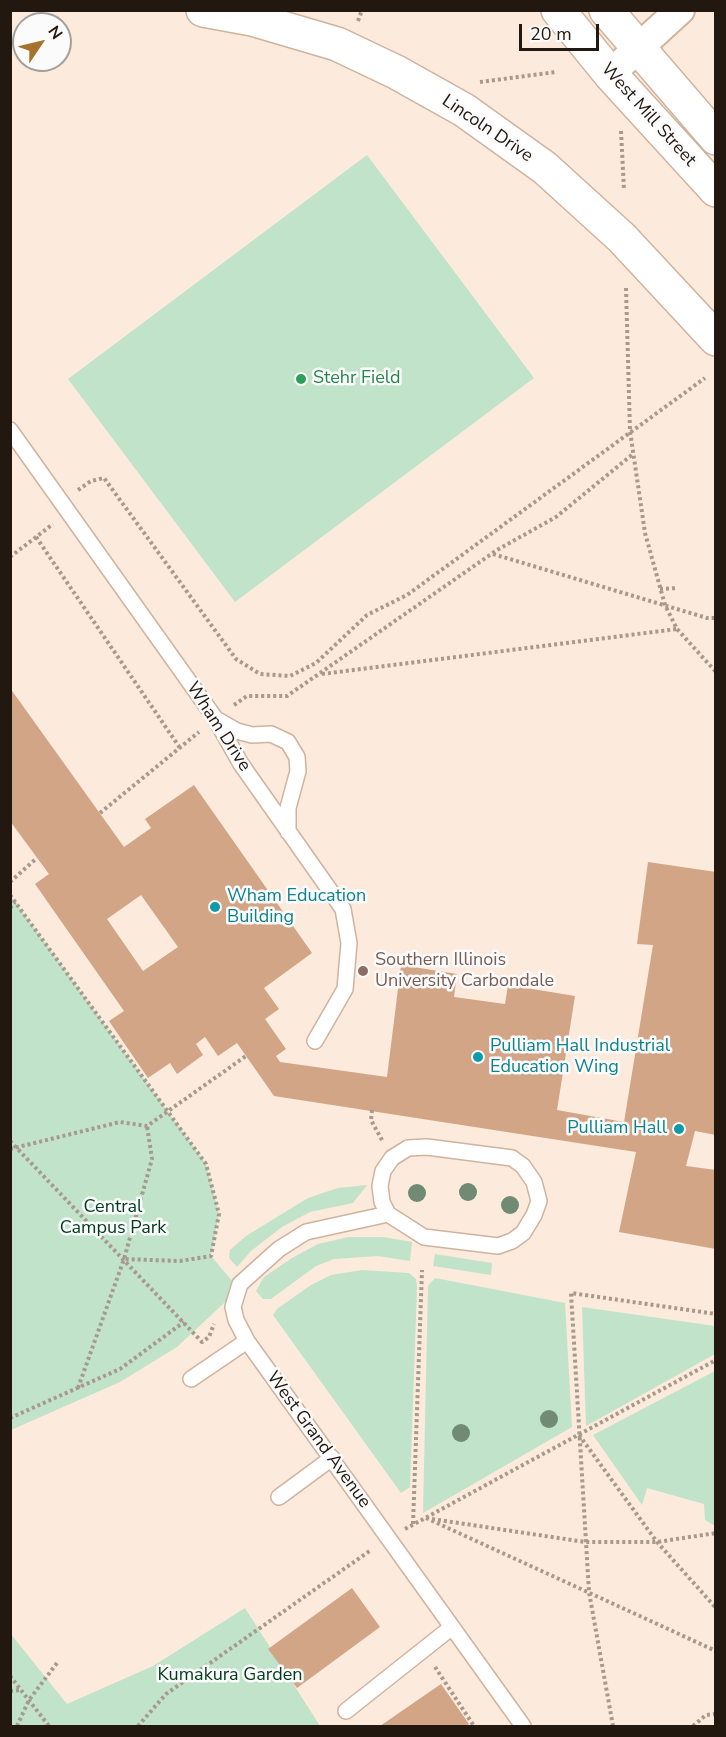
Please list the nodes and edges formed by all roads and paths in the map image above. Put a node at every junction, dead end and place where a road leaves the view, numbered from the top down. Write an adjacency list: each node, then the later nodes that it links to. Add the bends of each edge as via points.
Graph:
1 (203, 10): 16 (street, Lincoln Drive, via 252,19 337,44 464,110 545,168 622,238)
2 (362, 10): 6 (path)
3 (558, 10): 9 (street, West Mill Street)
4 (606, 10): 7 (street, West Mill Street)
5 (680, 10): 7 (street)
6 (358, 21)
7 (638, 48): 9 (street); 12 (street, West Mill Street)
8 (556, 72): 10 (path)
9 (610, 74): 14 (street, West Mill Street)
10 (480, 82)
11 (621, 127): 13 (path)
12 (716, 138)
13 (624, 190)
14 (716, 190)
15 (626, 288): 19 (path)
16 (716, 339)
17 (705, 378): 19 (path)
18 (10, 430): 21 (lane, Wham Drive)
19 (630, 430): 20 (path); 21 (path, via 407,595 367,615 316,663 290,676 260,674 236,659 104,477 91,481)
20 (633, 454): 23 (path, via 556,517); 26 (path, via 645,533)
21 (66, 506): 22 (path); 32 (lane, Wham Drive)
22 (36, 537): 24 (path); 33 (path)
23 (492, 554): 27 (path); 31 (path)
24 (10, 557)
25 (678, 588): 26 (path)
26 (660, 590): 27 (path)
27 (665, 606): 28 (path); 29 (path)
28 (716, 618)
29 (677, 629): 30 (path); 31 (path)
30 (716, 672)
31 (321, 674): 32 (path, via 287,696 247,696)
32 (215, 718): 33 (path); 35 (lane, Wham Drive); 35 (lane, via 237,731 272,734 288,742 297,757 298,771 288,808)
33 (180, 748): 34 (path)
34 (100, 813)
35 (288, 832): 41 (lane, Wham Drive, via 343,909 349,944 345,989)
36 (37, 858): 37 (path)
37 (10, 882)
38 (10, 895): 39 (path)
39 (15, 902): 40 (path); 44 (path)
40 (10, 908)
41 (315, 1041)
42 (246, 1056): 44 (path)
43 (372, 1110): 47 (path, via 375,1129)
44 (169, 1112): 45 (path); 51 (path, via 206,1164 219,1214 211,1256 180,1261)
45 (147, 1126): 48 (path, via 120,1122); 51 (path, via 152,1159)
46 (10, 1141): 48 (path)
47 (387, 1146)
48 (17, 1147): 49 (path); 51 (path)
49 (10, 1149)
50 (388, 1214): 50 (lane, via 424,1237 498,1246 523,1233 539,1201 534,1182 512,1158 408,1148 392,1158 383,1171 380,1186); 56 (lane, West Grand Avenue, via 306,1232 279,1249 240,1284 233,1307)
51 (124, 1259): 54 (path); 59 (path)
52 (422, 1270): 65 (path)
53 (716, 1314): 61 (path, via 571,1293)
54 (184, 1322): 55 (path, via 202,1342 209,1337); 59 (path, via 120,1369)
55 (214, 1324)
56 (247, 1341): 58 (lane); 62 (lane, West Grand Avenue)
57 (716, 1360): 61 (path)
58 (191, 1379)
59 (78, 1388): 60 (path)
60 (10, 1418)
61 (579, 1435): 64 (path); 68 (path); 69 (path)
62 (332, 1458): 63 (lane); 67 (lane, West Grand Avenue)
63 (279, 1497)
64 (426, 1518): 65 (path); 68 (path); 70 (path)
65 (413, 1525): 67 (path)
66 (716, 1533): 69 (path)
67 (389, 1538): 72 (lane, West Grand Avenue); 84 (path, via 166,1694)
68 (585, 1542): 69 (path); 70 (path)
69 (657, 1542): 71 (path)
70 (589, 1592): 73 (path); 87 (path)
71 (716, 1608)
72 (452, 1627): 80 (lane); 86 (lane, West Grand Avenue)
73 (716, 1651)
74 (57, 1663): 79 (path)
75 (438, 1673): 85 (path)
76 (10, 1676): 77 (path)
77 (21, 1690): 78 (path); 79 (path)
78 (10, 1691)
79 (28, 1700): 82 (path); 83 (path)
80 (346, 1711)
81 (716, 1714): 88 (path, via 706,1715)
82 (17, 1726)
83 (49, 1726)
84 (138, 1726)
85 (474, 1726)
86 (523, 1726)
87 (613, 1726)
88 (693, 1726)

